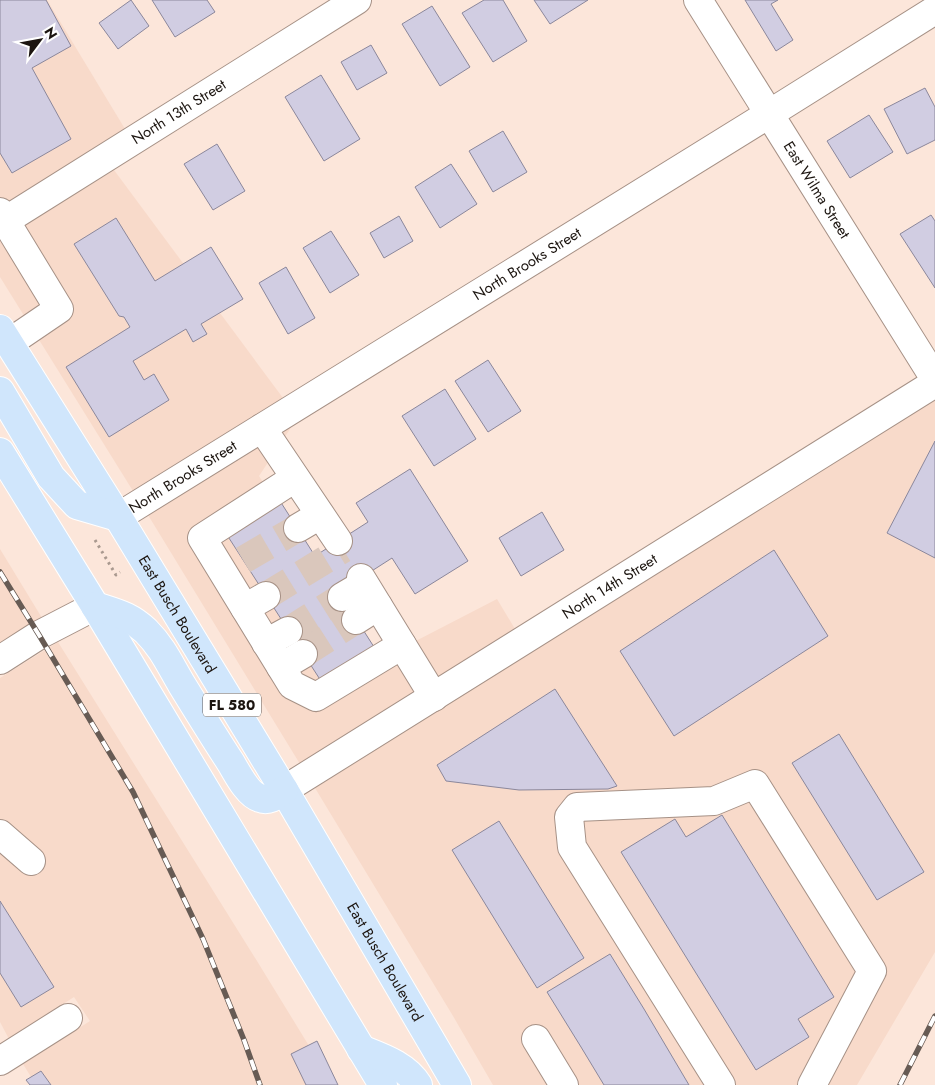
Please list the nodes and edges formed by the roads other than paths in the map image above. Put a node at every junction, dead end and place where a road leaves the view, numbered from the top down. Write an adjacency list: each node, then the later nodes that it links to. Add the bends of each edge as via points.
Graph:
1 (357, 0): 5 (street, North 13th Street)
2 (698, 0): 4 (street, East Wilma Street)
3 (935, 10): 4 (street, North Brooks Street)
4 (769, 114): 7 (street, East Wilma Street); 9 (street, North Brooks Street)
5 (2, 219): 6 (street, via 59,309)
6 (4, 336): 12 (main road, East Busch Boulevard / FL 580)
7 (935, 381): 18 (street, North 14th Street)
8 (0, 391): 12 (main road, via 51,477 77,505)
9 (262, 428): 11 (street); 12 (street, North Brooks Street)
10 (0, 452): 15 (main road)
11 (295, 478): 13 (street, via 309,522); 16 (street, via 202,538 233,567 292,660 292,685 316,697)
12 (118, 517): 19 (main road, East Busch Boulevard / FL 580)
13 (338, 541)
14 (360, 597): 16 (street)
15 (95, 606): 17 (street); 19 (main road, via 126,616 138,624 164,652 211,732 254,795 270,799); 24 (main road)
16 (402, 645): 18 (street)
17 (0, 660)
18 (434, 697): 19 (street, North 14th Street)
19 (284, 790): 28 (main road, East Busch Boulevard / FL 580)
20 (0, 834): 21 (street)
21 (31, 861)
22 (68, 1018): 25 (street)
23 (536, 1039): 29 (street)
24 (361, 1049): 26 (main road); 27 (main road, via 395,1063)
25 (0, 1061)
26 (383, 1085)
27 (418, 1085)
28 (457, 1085)
29 (564, 1085)
30 (720, 1085): 31 (street, via 572,847 569,817 578,807 714,801 755,784 872,971)
31 (812, 1085)

